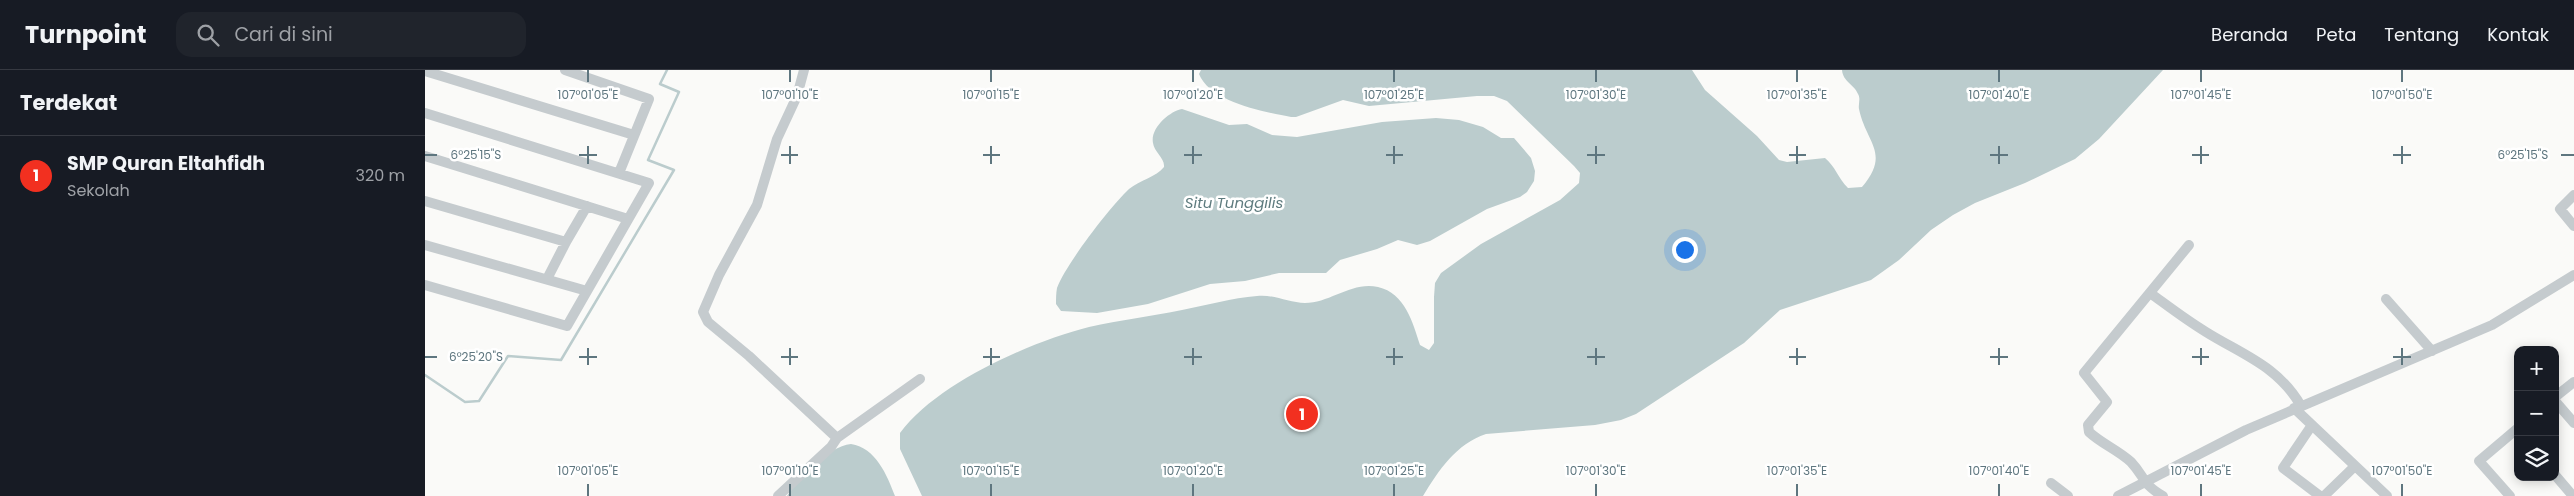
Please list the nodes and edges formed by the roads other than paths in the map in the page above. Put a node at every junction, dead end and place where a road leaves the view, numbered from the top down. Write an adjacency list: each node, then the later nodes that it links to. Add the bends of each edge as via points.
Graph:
1 (565, 70): 5 (street, via 649,99)
2 (805, 70): 31 (street, via 777,140 757,205 703,312 707,322 749,356)
3 (425, 71): 5 (street)
4 (425, 113): 7 (street)
5 (633, 135): 7 (street)
6 (425, 156): 10 (street)
7 (619, 173): 11 (street, via 649,183)
8 (2574, 195): 12 (street, via 2560,209)
9 (425, 201): 13 (street)
10 (587, 206): 11 (street); 13 (street)
11 (628, 219): 19 (street)
12 (2574, 226)
13 (566, 242): 17 (street)
14 (425, 245): 17 (street)
15 (2189, 245): 20 (street)
16 (2574, 274): 22 (street, via 2492,325)
17 (547, 279): 19 (street)
18 (425, 285): 19 (street, via 567,326)
19 (587, 291)
20 (2150, 292): 27 (street, via 2205,331 2261,363 2289,386); 35 (street, via 2084,373 2107,402 2088,424 2089,432 2132,464)
21 (2386, 299): 22 (street)
22 (2432, 351): 27 (street)
23 (920, 379): 31 (street)
24 (2574, 382): 25 (street)
25 (2559, 395)
26 (2559, 406): 28 (street)
27 (2298, 407): 29 (street); 35 (street)
28 (2574, 423)
29 (2312, 424): 32 (street); 40 (street, via 2283,468)
30 (2514, 432): 43 (street, via 2479,461)
31 (837, 438): 36 (street)
32 (2355, 466): 41 (street); 42 (street)
33 (2559, 480): 44 (street)
34 (2051, 482): 37 (street)
35 (2144, 483): 38 (street); 39 (street)
36 (778, 496)
37 (2068, 496)
38 (2119, 496)
39 (2163, 496)
40 (2320, 496)
41 (2324, 496)
42 (2387, 496)
43 (2510, 496)
44 (2573, 496)

